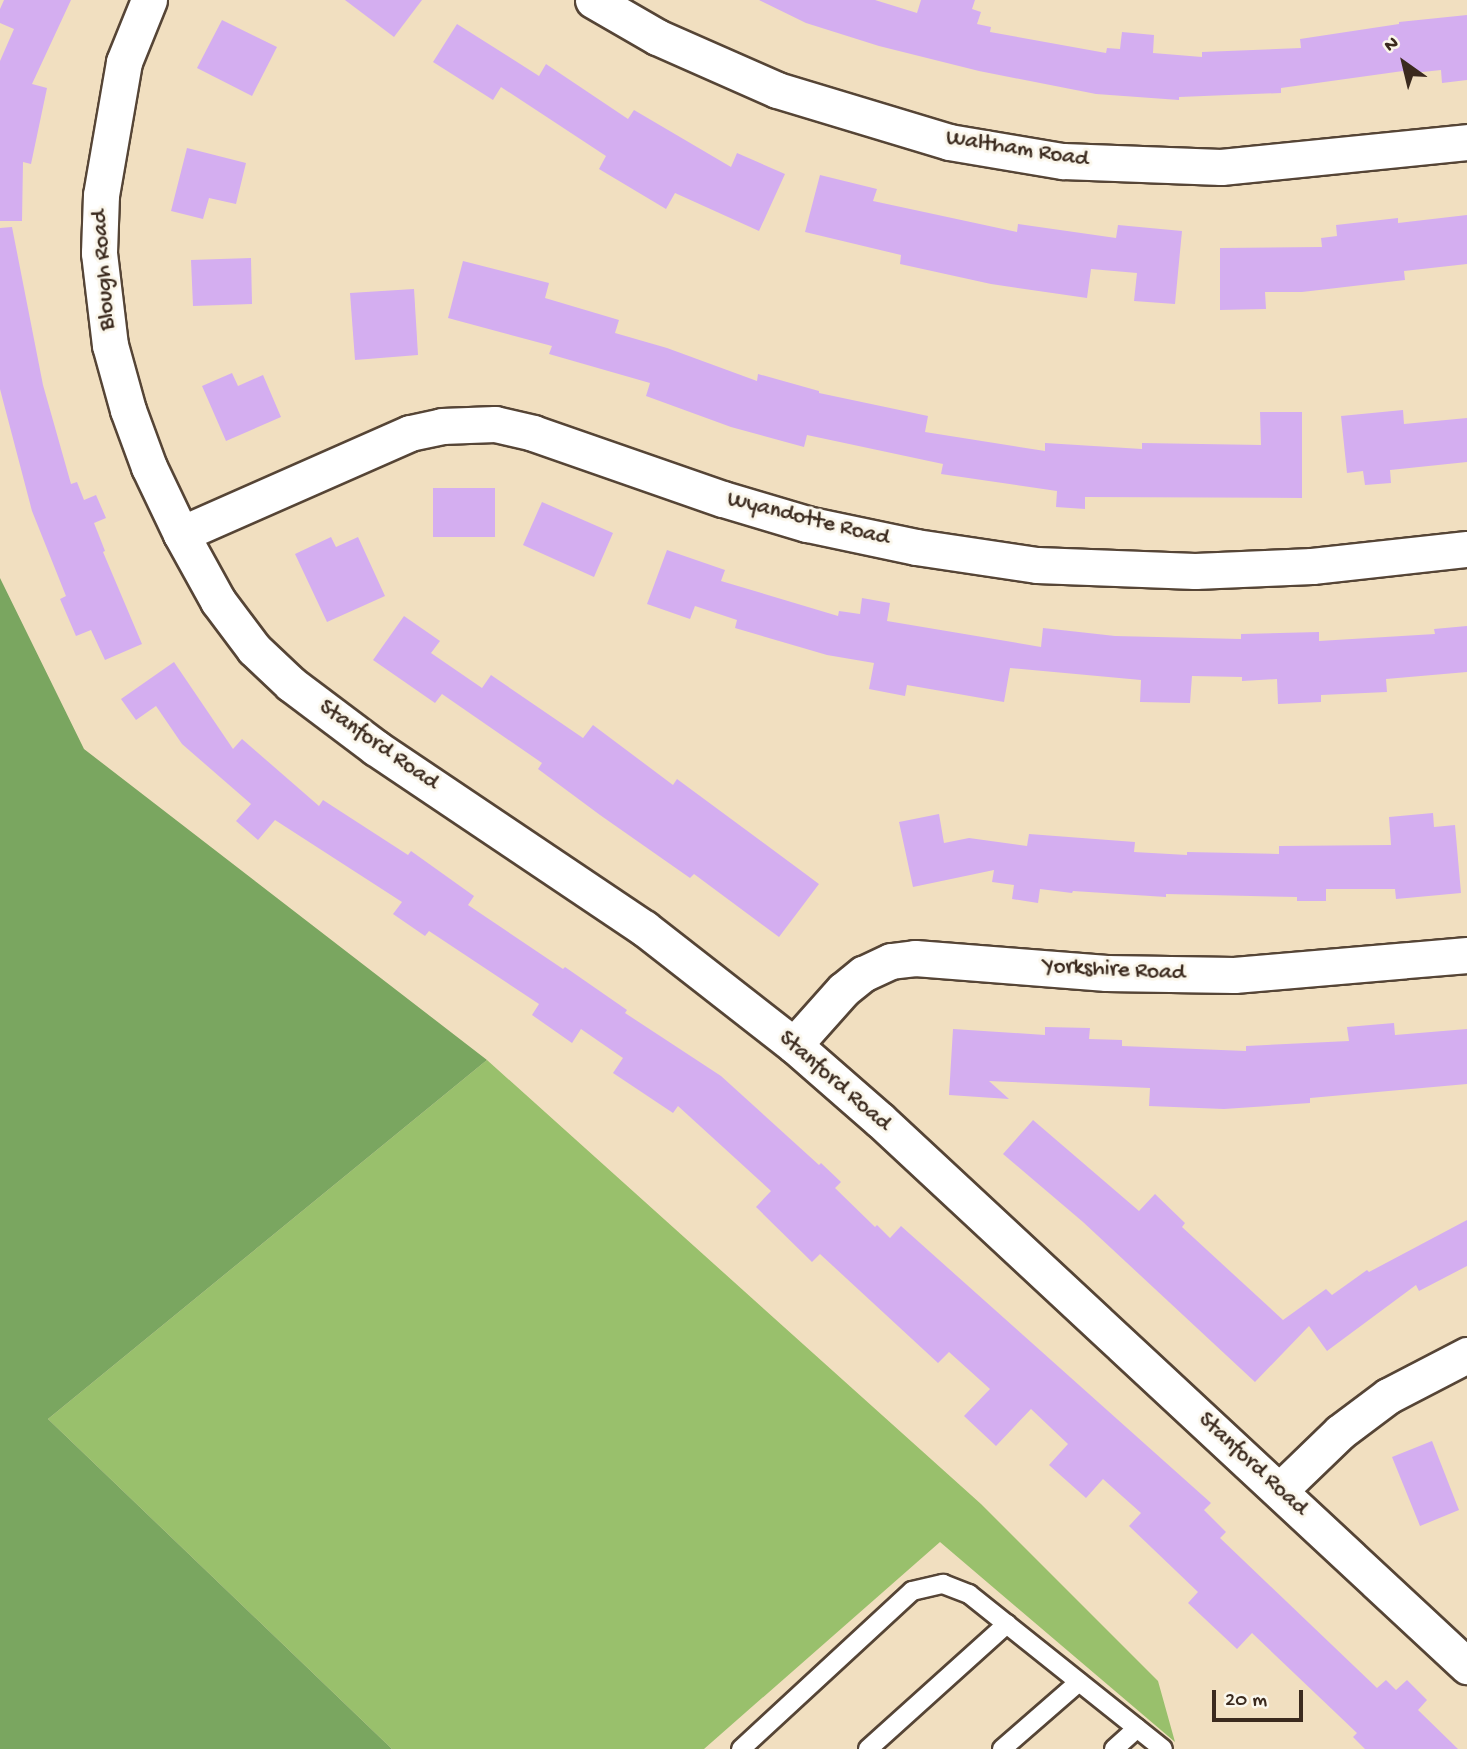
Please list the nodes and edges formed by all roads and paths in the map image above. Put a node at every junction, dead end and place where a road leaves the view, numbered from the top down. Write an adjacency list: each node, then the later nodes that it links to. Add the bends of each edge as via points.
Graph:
1 (149, 0): 4 (street, Blough Road, via 124,62 113,113 101,195 99,253 110,345 128,410)
2 (593, 0): 3 (street, Waltham Road, via 657,37 777,90 948,142 1063,161 1221,167)
3 (1467, 142)
4 (181, 534): 5 (street, Wyandotte Road, via 410,433 442,426 495,424 807,524 916,547 1037,565 1195,571 1312,566); 7 (street, Stanford Road, via 218,601 254,649 290,684 376,748 644,928)
5 (1467, 549)
6 (1467, 955): 7 (street, Yorkshire Road, via 1234,975 1107,973 915,958 891,961 843,989)
7 (794, 1045): 9 (street, Stanford Road)
8 (1467, 1355): 9 (street, via 1388,1396 1340,1432)
9 (1280, 1490): 11 (street, Stanford Road)
10 (1007, 1624): 12 (lane); 14 (lane, via 969,1594 943,1584 912,1591); 15 (lane)
11 (1467, 1666)
12 (1079, 1682): 13 (lane); 16 (lane)
13 (1137, 1728): 17 (lane); 18 (lane)
14 (741, 1749)
15 (868, 1749)
16 (1002, 1749)
17 (1114, 1749)
18 (1163, 1749)

